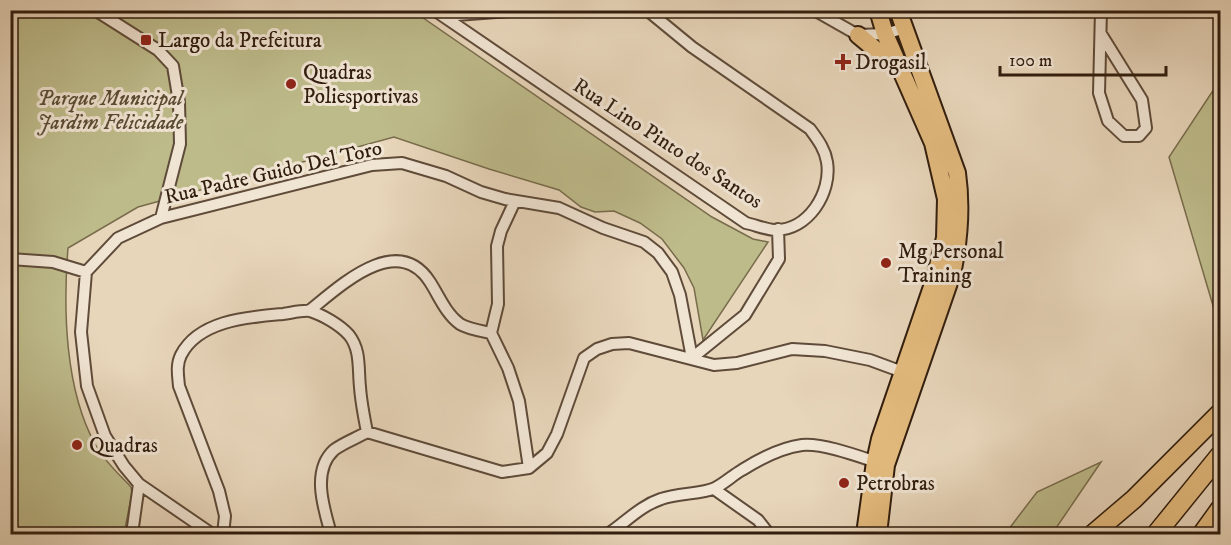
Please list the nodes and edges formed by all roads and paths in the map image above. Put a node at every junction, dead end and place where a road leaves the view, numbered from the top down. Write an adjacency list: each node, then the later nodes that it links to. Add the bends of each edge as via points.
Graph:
1 (95, 10): 15 (street, via 158,50 173,66 180,144)
2 (524, 10): 8 (street)
3 (647, 10): 16 (street, Rua Lino Pinto dos Santos, via 692,48 810,129 823,146 828,163 826,192 810,216)
4 (814, 10): 12 (street)
5 (878, 10): 10 (main road)
6 (898, 10): 9 (main road)
7 (1101, 10): 11 (street)
8 (438, 13): 16 (street, Rua Lino Pinto dos Santos, via 746,223)
9 (905, 28): 10 (street); 22 (main road, via 948,146 960,192 958,244 952,274)
10 (885, 34): 12 (street); 13 (main road)
11 (1101, 34): 11 (street, via 1099,93 1108,121 1124,136 1139,136 1146,128 1142,100)
12 (858, 35): 13 (main road)
13 (904, 73): 22 (main road, via 933,142 946,199 945,238)
14 (515, 201): 15 (street, Rua Padre Guido Del Toro, via 402,163 372,165); 20 (street, via 497,246 498,304); 21 (street, Rua Padre Guido Del Toro, via 559,208 644,242 658,253 672,272 680,295)
15 (161, 218): 18 (street, Rua Padre Guido Del Toro, via 118,238)
16 (778, 229): 21 (street, via 779,259 746,315)
17 (10, 259): 18 (street, via 53,262)
18 (86, 272): 28 (street, via 81,332 87,386 105,435)
19 (309, 311): 20 (street, via 358,272 388,262 408,262 421,271 461,324); 24 (street, via 330,321 355,344); 33 (street, via 223,323 192,341 181,355 177,368 179,386 219,491 225,516)
20 (491, 333): 27 (street, via 519,401)
21 (692, 358): 22 (street, via 714,365 792,349 825,351 870,360); 27 (street, via 629,344 597,349 584,358 547,453)
22 (909, 374): 26 (main road, via 880,439)
23 (1221, 413): 39 (highway)
24 (367, 432): 27 (street, via 502,472); 34 (street, via 334,450 324,465 321,483)
25 (1221, 455): 40 (highway)
26 (880, 463): 29 (street, via 804,445 769,455); 37 (main road); 38 (main road)
27 (529, 468)
28 (140, 484): 31 (street); 32 (street)
29 (714, 489): 35 (street, via 660,499 642,507); 36 (street, via 758,520)
30 (1221, 509): 41 (highway)
31 (132, 534)
32 (212, 534)
33 (224, 534)
34 (331, 534)
35 (608, 534)
36 (769, 534)
37 (866, 534)
38 (878, 534)
39 (1093, 534)
40 (1156, 534)
41 (1202, 534)

